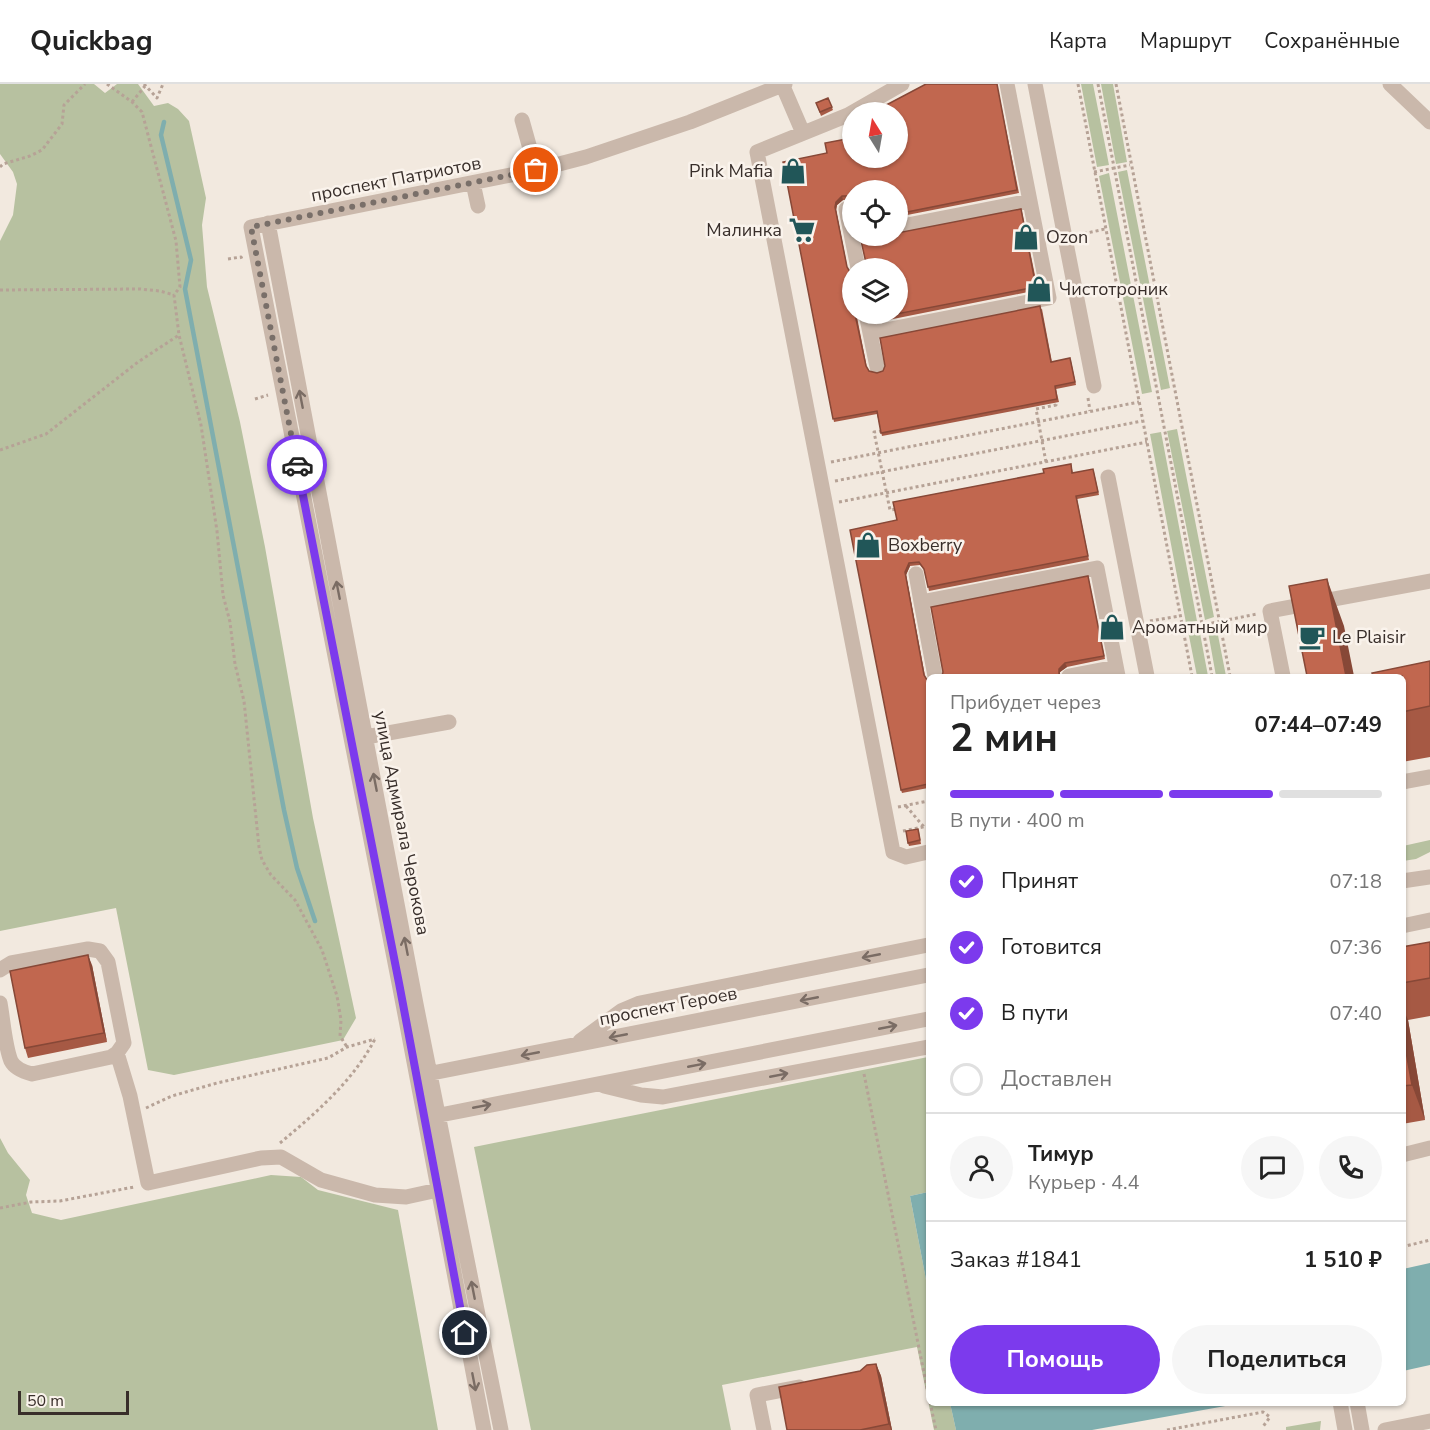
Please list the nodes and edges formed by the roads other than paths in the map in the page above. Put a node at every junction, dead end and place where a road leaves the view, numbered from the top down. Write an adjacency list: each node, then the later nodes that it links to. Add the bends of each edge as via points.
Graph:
1 (783, 84): 8 (street); 9 (street, проспект Патриотов, via 690,122)
2 (902, 84): 8 (street, via 848,115)
3 (1007, 84): 11 (street)
4 (1035, 84): 19 (street)
5 (1390, 84): 7 (street)
6 (522, 120): 9 (street)
7 (1430, 122)
8 (803, 134): 33 (street, via 757,152 893,852 906,857)
9 (536, 170): 10 (street, проспект Патриотов)
10 (473, 183): 12 (street); 13 (street, проспект Патриотов)
11 (1030, 201): 14 (street); 17 (street, via 1049,298)
12 (478, 206)
13 (268, 224): 15 (street, проспект Патриотов); 30 (street, улица Адмирала Черокова, one-way to 13)
14 (908, 225)
15 (251, 227): 48 (street, улица Адмирала Черокова)
16 (868, 324): 17 (street)
17 (870, 333): 18 (street)
18 (877, 367)
19 (1094, 386)
20 (1108, 477): 27 (street)
21 (916, 574): 23 (street)
22 (1430, 581): 28 (street, via 1270,611)
23 (921, 602): 24 (street, via 1097,568); 25 (street)
24 (1117, 672): 26 (street)
25 (936, 674)
26 (1093, 674)
27 (1147, 674)
28 (1283, 674)
29 (449, 722): 30 (street)
30 (366, 737): 48 (street, улица Адмирала Черокова, one-way to 30)
31 (1430, 777): 32 (street)
32 (1406, 781)
33 (926, 852)
34 (1430, 867): 36 (street)
35 (1430, 877): 36 (street)
36 (1406, 880)
37 (1430, 920): 38 (street)
38 (1408, 925): 39 (street)
39 (1430, 926)
40 (926, 945): 45 (street, one-way to 45, via 640,1003 621,1011)
41 (0, 970): 47 (street, via 11,963 88,949 100,951 108,962 124,1043)
42 (926, 975): 45 (street, проспект Героев, one-way to 45)
43 (0, 1003): 47 (street, via 11,1061 19,1070 32,1074)
44 (926, 1019): 49 (street, one-way to 44)
45 (575, 1045): 48 (street, проспект Героев, one-way to 48)
46 (926, 1047): 49 (street, one-way to 46, via 663,1097)
47 (117, 1053): 53 (street, via 148,1183 281,1157 321,1180 375,1195 406,1197)
48 (423, 1075): 50 (street, улица Адмирала Черокова)
49 (598, 1084): 50 (street, one-way to 49)
50 (431, 1117): 53 (street, улица Адмирала Черокова); 59 (street, улица Адмирала Черокова, one-way to 50)
51 (1430, 1148): 52 (street)
52 (1406, 1154)
53 (438, 1190): 58 (street, улица Адмирала Черокова, one-way to 58)
54 (810, 1384): 60 (street, via 757,1395)
55 (1341, 1406): 61 (street)
56 (1358, 1406): 62 (street)
57 (1430, 1421): 63 (street)
58 (484, 1430)
59 (501, 1430)
60 (764, 1430)
61 (1345, 1430)
62 (1362, 1430)
63 (1386, 1430)

